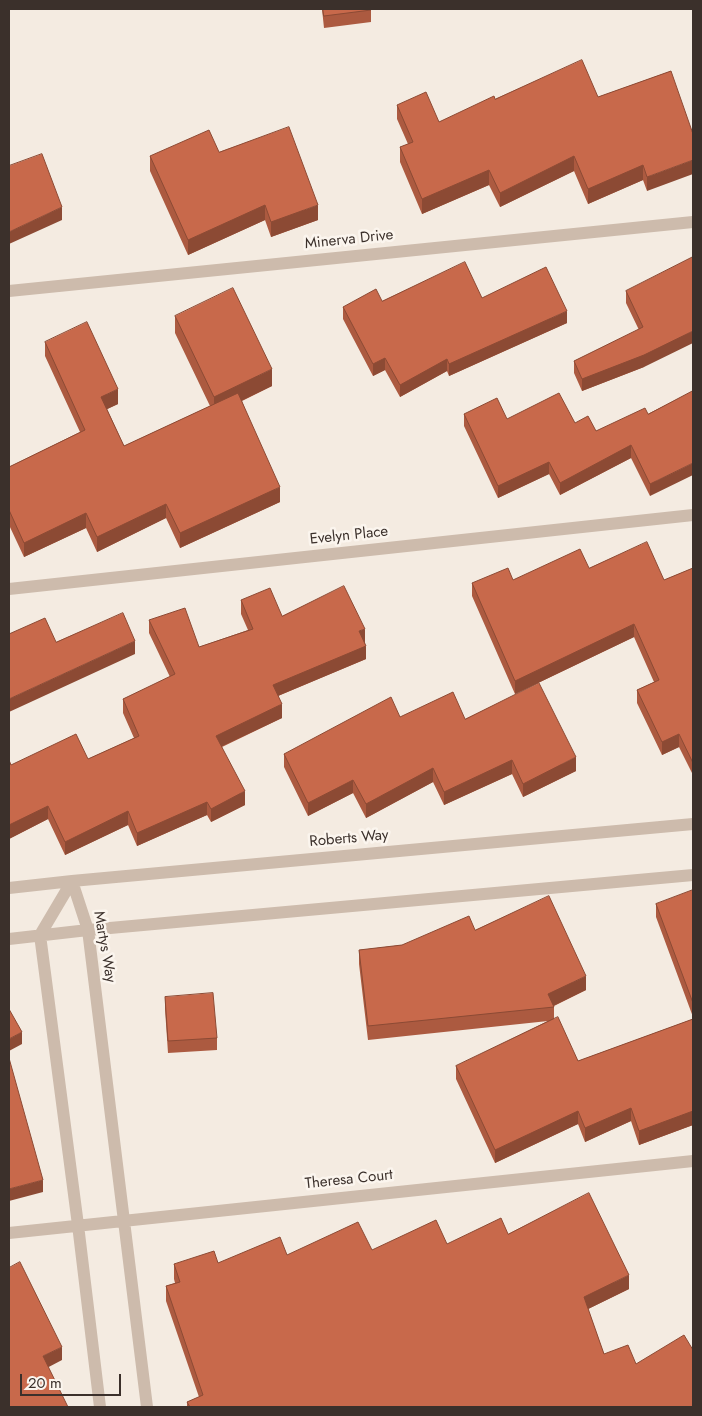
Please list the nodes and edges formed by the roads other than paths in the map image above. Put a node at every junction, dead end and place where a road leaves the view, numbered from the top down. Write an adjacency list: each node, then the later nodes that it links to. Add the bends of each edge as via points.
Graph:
1 (693, 222): 2 (street, Minerva Drive)
2 (9, 291)
3 (693, 516): 4 (street, Evelyn Place)
4 (9, 589)
5 (693, 824): 7 (street, Roberts Way)
6 (693, 875): 9 (street)
7 (72, 881): 8 (street, Roberts Way); 9 (street, Martys Way); 10 (street)
8 (9, 888)
9 (88, 930): 10 (street); 13 (street, Martys Way)
10 (40, 935): 11 (street); 14 (street)
11 (9, 939)
12 (693, 1161): 13 (street, Theresa Court)
13 (125, 1220): 14 (street, Theresa Court); 17 (street, Martys Way)
14 (78, 1225): 15 (street, Theresa Court); 16 (street)
15 (9, 1232)
16 (100, 1407)
17 (147, 1407)

